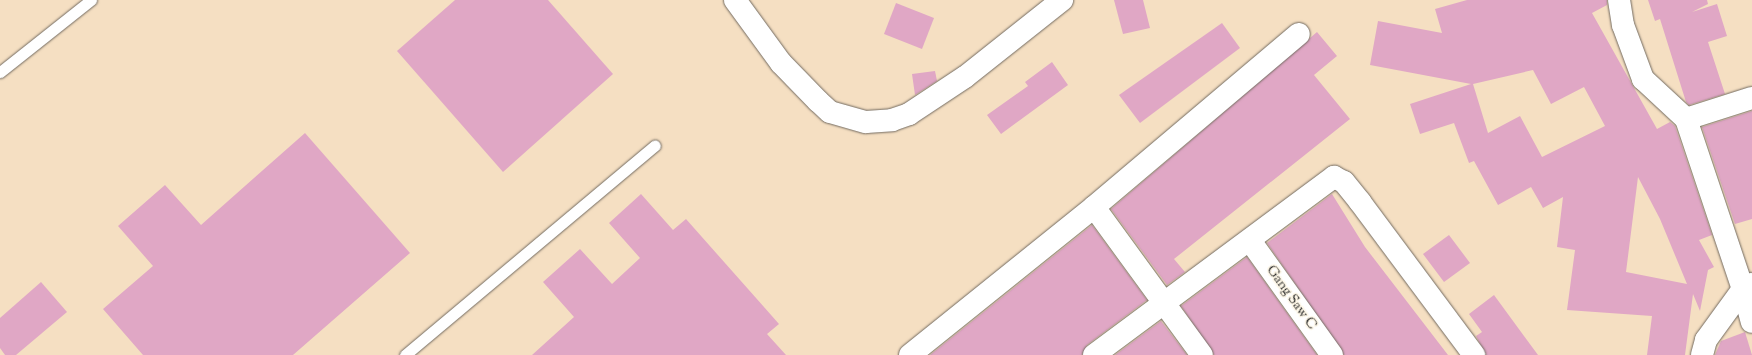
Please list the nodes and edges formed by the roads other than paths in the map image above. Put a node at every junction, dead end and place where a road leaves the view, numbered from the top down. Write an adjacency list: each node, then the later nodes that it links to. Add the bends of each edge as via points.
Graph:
1 (91, 0): 6 (lane)
2 (735, 0): 3 (street, via 781,63 818,101 830,112 866,122 892,120 909,114 965,77)
3 (1062, 0)
4 (1619, 0): 8 (street, via 1623,25 1643,79)
5 (1299, 34): 10 (street)
6 (0, 72)
7 (1752, 98): 8 (street)
8 (1686, 119): 12 (street)
9 (655, 144): 15 (lane)
10 (1094, 207): 13 (street); 16 (street)
11 (1251, 242): 13 (street); 19 (street, Gang Saw C); 20 (street, via 1328,180 1339,179)
12 (1747, 286): 14 (street); 21 (street, via 1706,340)
13 (1165, 304): 17 (street); 18 (street)
14 (1752, 322)
15 (405, 355)
16 (910, 355)
17 (1094, 355)
18 (1202, 355)
19 (1332, 355)
20 (1474, 355)
21 (1702, 355)

